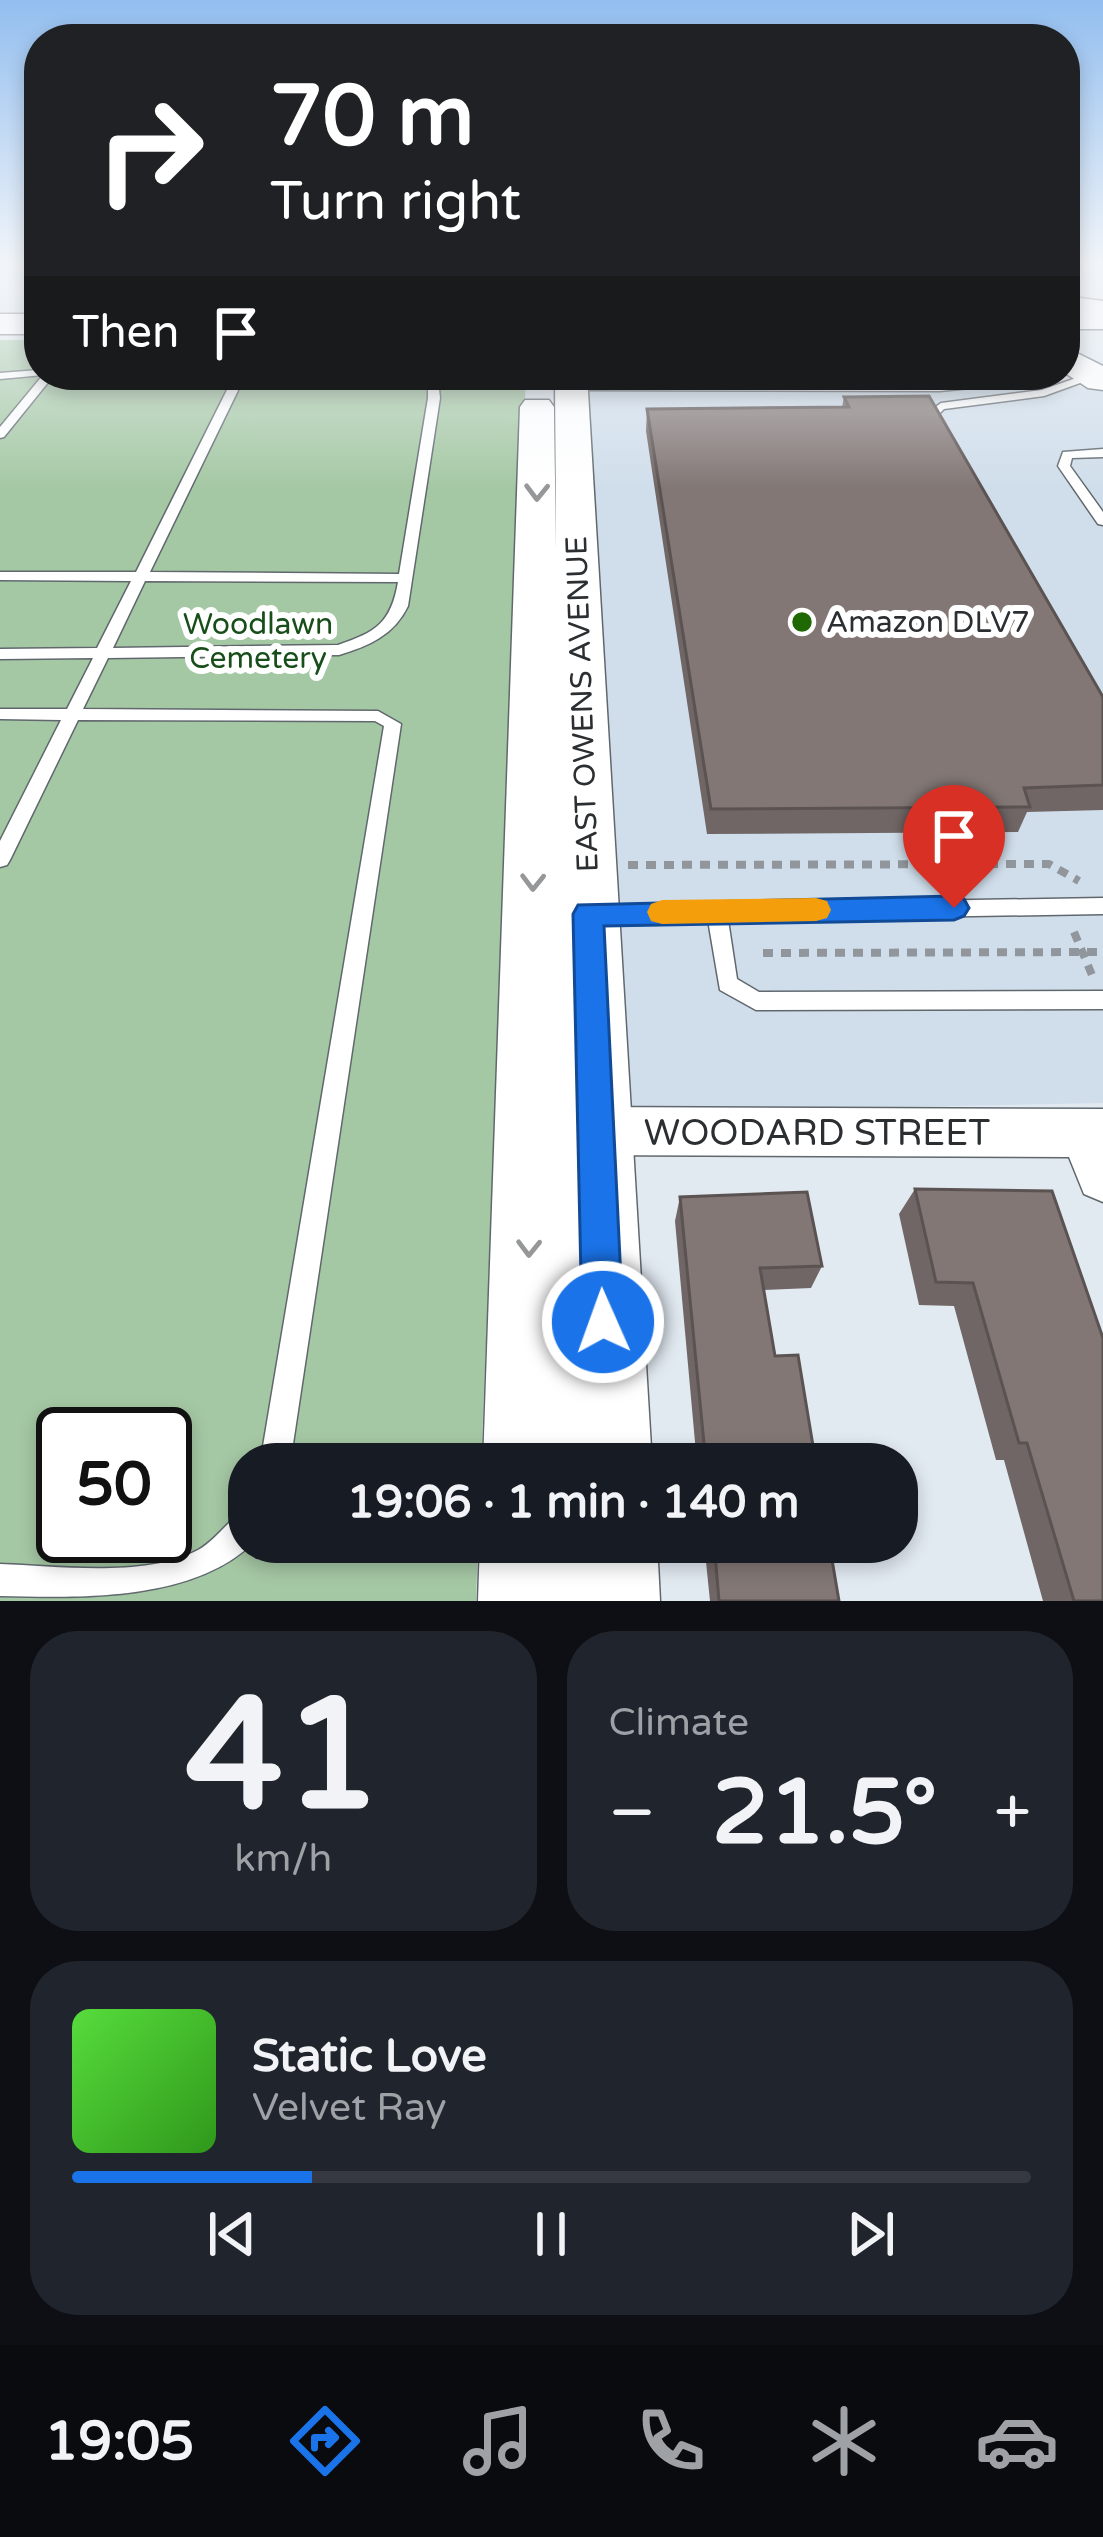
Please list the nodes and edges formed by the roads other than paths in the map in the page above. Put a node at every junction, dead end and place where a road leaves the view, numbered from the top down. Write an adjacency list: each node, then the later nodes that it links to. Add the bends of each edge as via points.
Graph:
1 (37, 390): 9 (lane)
2 (226, 390): 14 (lane)
3 (433, 390): 15 (lane)
4 (560, 390): 25 (main road, EAST OWENS AVENUE, one-way to 25)
5 (561, 390): 21 (main road, EAST OWENS AVENUE)
6 (941, 390): 8 (lane)
7 (1052, 390): 8 (lane)
8 (950, 404): 10 (lane, via 933,413)
9 (0, 434)
10 (956, 453)
11 (1103, 453): 12 (lane, via 1067,455 1064,466)
12 (1103, 520)
13 (0, 576): 14 (lane)
14 (143, 576): 15 (lane); 16 (lane)
15 (405, 578): 16 (lane, via 396,620 339,650)
16 (103, 653): 17 (lane); 19 (lane)
17 (0, 654)
18 (0, 714): 19 (lane)
19 (72, 714): 20 (lane); 27 (lane, via 378,716 393,724)
20 (0, 860)
21 (601, 890): 23 (lane); 25 (main road, EAST OWENS AVENUE)
22 (1103, 907): 23 (lane)
23 (717, 911): 24 (lane, via 727,984 756,1001)
24 (1103, 1000)
25 (563, 1132): 26 (street, WOODARD STREET); 28 (main road, EAST OWENS AVENUE, one-way to 28); 29 (main road, EAST OWENS AVENUE)
26 (1098, 1148)
27 (278, 1443)
28 (528, 1443)
29 (605, 1443)
30 (228, 1550): 33 (lane, via 200,1571 156,1581)
31 (526, 1563): 34 (main road)
32 (612, 1563): 35 (main road)
33 (0, 1580)
34 (525, 1601)
35 (613, 1601)

